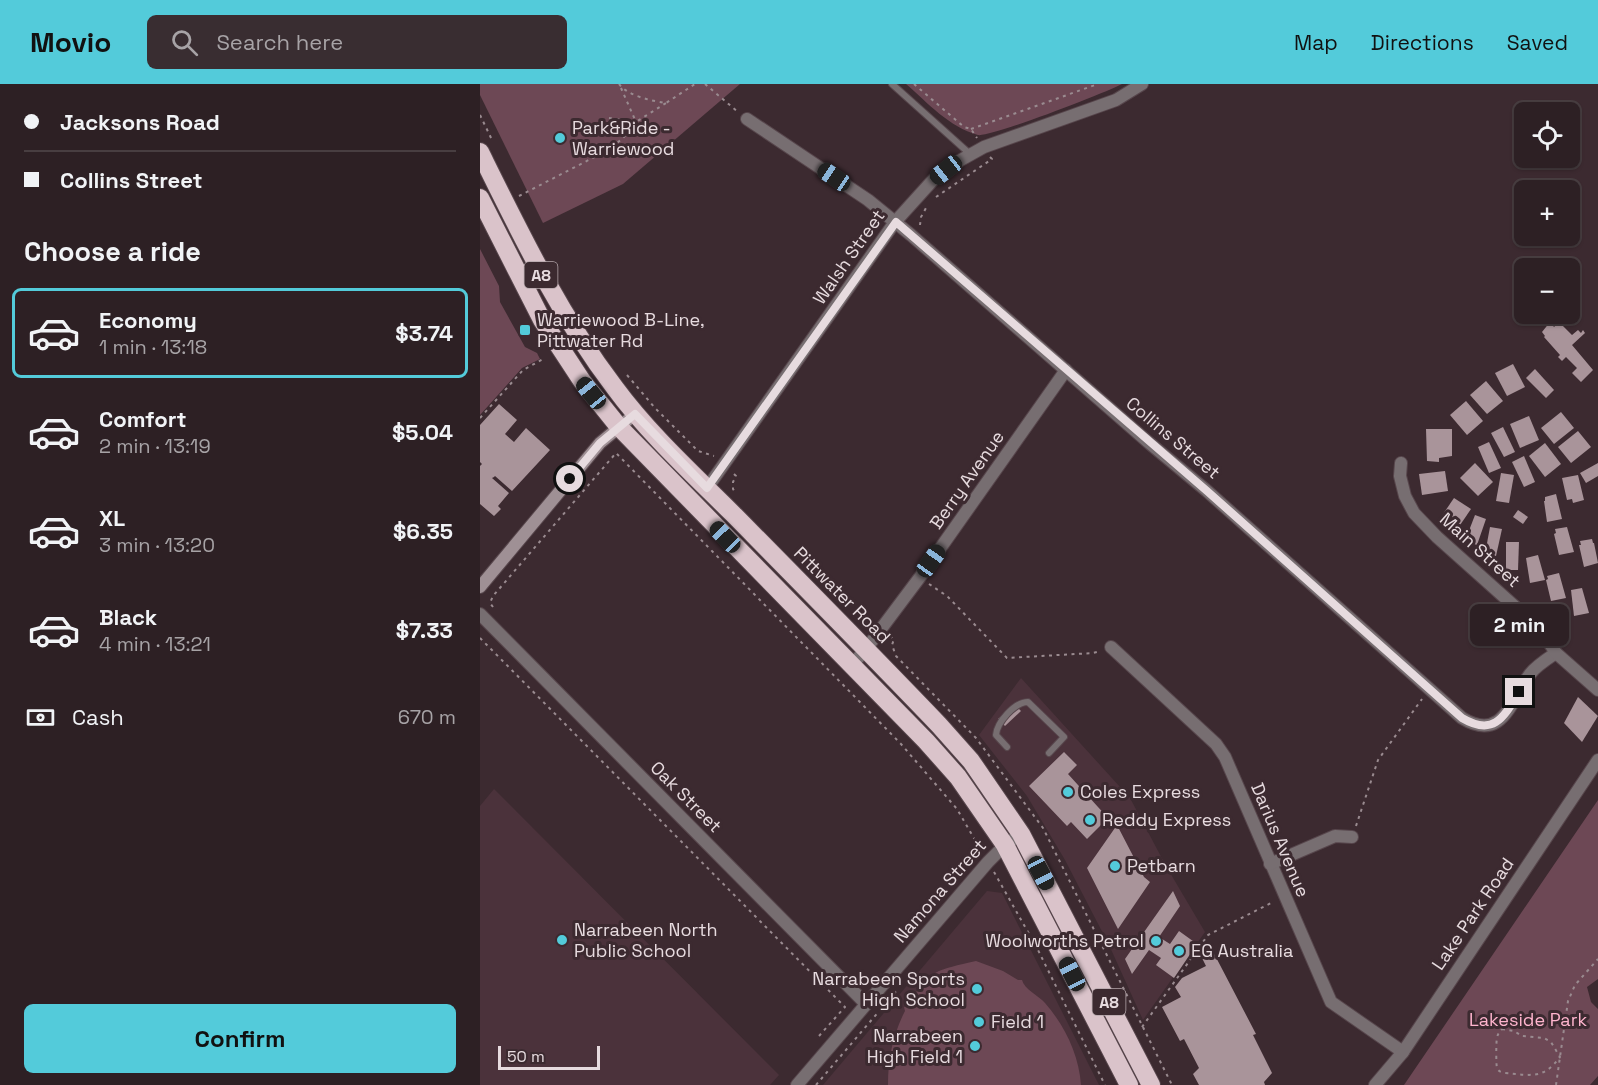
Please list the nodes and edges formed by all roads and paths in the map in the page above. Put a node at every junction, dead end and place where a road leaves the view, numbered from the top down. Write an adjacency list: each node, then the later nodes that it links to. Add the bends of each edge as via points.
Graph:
1 (695, 84): 7 (path)
2 (705, 84): 9 (path)
3 (892, 84): 13 (lane)
4 (1098, 84): 11 (path)
5 (1142, 84): 13 (street, Walsh Street, via 1116,100)
6 (620, 86): 7 (path); 10 (path)
7 (666, 103): 10 (path)
8 (609, 118): 10 (path)
9 (747, 119): 16 (street, Collins Street)
10 (636, 122): 14 (path, via 610,149)
11 (971, 129)
12 (480, 152): 19 (highway, Pittwater Road / A8, via 560,308)
13 (971, 154): 16 (street, Walsh Street, via 933,180)
14 (519, 196)
15 (480, 198): 21 (highway, A8, via 542,320 582,381)
16 (896, 222): 18 (street, Collins Street); 23 (street, Walsh Street)
17 (545, 358): 20 (path, via 523,370)
18 (1066, 370): 24 (street, Berry Avenue); 33 (street, Collins Street)
19 (635, 414): 21 (street); 23 (highway, Pittwater Road / A8)
20 (480, 418)
21 (619, 427): 25 (street, via 600,443); 32 (highway, A8)
22 (1401, 463): 31 (street, Main Street, via 1400,476 1414,513 1540,628)
23 (707, 488): 30 (highway, Pittwater Road / A8)
24 (920, 577): 29 (path, via 946,596 1007,658 1093,653); 30 (street, Berry Avenue)
25 (480, 587)
26 (480, 614): 45 (street, Oak Street)
27 (497, 614): 41 (path, via 490,603 493,596 616,453 901,744 957,809)
28 (480, 638): 47 (path, via 845,1007)
29 (1111, 647): 42 (street, Darius Avenue, via 1216,744)
30 (866, 650): 32 (street, Berry Avenue); 38 (highway, Pittwater Road / A8, via 971,761)
31 (1556, 653): 33 (street, Collins Street, via 1531,672 1508,712 1484,727 1462,718); 34 (street)
32 (851, 666): 40 (highway, A8, via 958,777)
33 (1430, 689): 39 (path, via 1378,760)
34 (1598, 690)
35 (1007, 747): 36 (lane, via 996,735 998,727 1019,704 1028,702 1064,737)
36 (1049, 753)
37 (1598, 760): 48 (street, Lake Park Road)
38 (1021, 834): 40 (street, Namona Street); 53 (highway, Pittwater Road / A8)
39 (1352, 837): 42 (street, via 1335,836)
40 (1005, 845): 41 (street, Namona Street); 52 (highway, A8)
41 (988, 862): 45 (street, Namona Street); 51 (path, via 1037,948)
42 (1270, 864): 43 (street, Darius Avenue)
43 (1284, 897): 46 (path, via 1208,935); 48 (street, Darius Avenue, via 1331,1002)
44 (1598, 959): 49 (path, via 1575,985 1568,1001)
45 (866, 1004): 50 (street, Namona Street)
46 (1142, 1027)
47 (819, 1036)
48 (1402, 1052): 54 (street, Lake Park Road)
49 (1560, 1058): 49 (path, via 1542,1074 1505,1073 1496,1066 1498,1034 1507,1029 1522,1036 1544,1038); 55 (path)
50 (797, 1085)
51 (1105, 1085)
52 (1129, 1085)
53 (1152, 1085)
54 (1375, 1085)
55 (1556, 1085)

